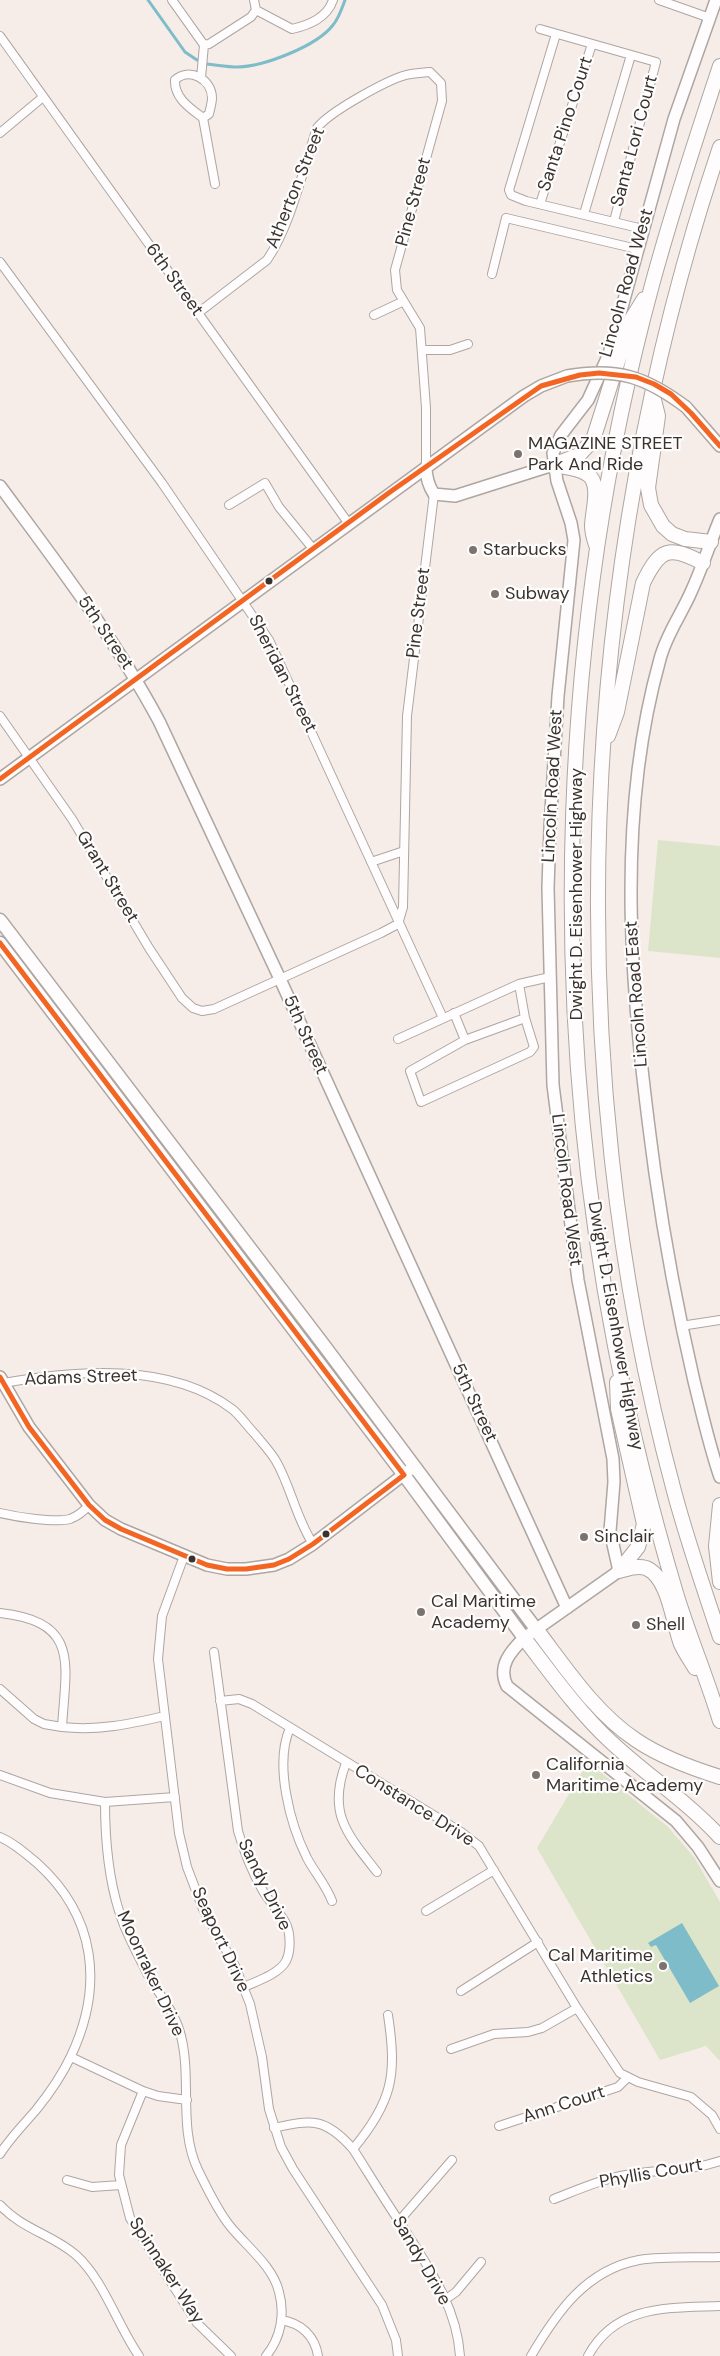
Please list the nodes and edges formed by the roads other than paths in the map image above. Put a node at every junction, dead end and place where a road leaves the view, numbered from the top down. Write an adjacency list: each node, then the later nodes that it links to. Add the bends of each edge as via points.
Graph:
1 (172, 0): 12 (street)
2 (254, 0): 6 (street)
3 (333, 0): 6 (street, via 324,14 308,25 292,29)
4 (659, 0): 7 (street)
5 (716, 0): 7 (street, Lincoln Road West)
6 (256, 10): 12 (street, via 251,17)
7 (710, 18): 25 (street, Lincoln Road West, via 674,119)
8 (540, 29): 9 (street)
9 (556, 34): 11 (street); 22 (street, via 509,190 512,195)
10 (0, 36): 16 (street, 6th Street)
11 (592, 44): 13 (street); 22 (street, Santa Pino Court)
12 (204, 45): 15 (street)
13 (631, 55): 23 (street); 24 (street, Santa Lori Court, via 656,62)
14 (720, 66): 29 (highway, Dwight D. Eisenhower Highway)
15 (201, 78): 18 (street, via 212,97 209,114); 18 (street, via 188,73 175,80 174,88 186,105)
16 (43, 97): 19 (street); 31 (street, 6th Street)
17 (442, 101): 30 (street, Pine Street, via 395,270); 31 (street, Atherton Street, via 441,84 430,72 406,75 360,97 322,121 274,250 267,260)
18 (204, 118): 21 (street)
19 (0, 133)
20 (720, 147): 35 (highway, Dwight D. Eisenhower Highway, via 678,289)
21 (215, 184)
22 (540, 204): 23 (street)
23 (584, 214): 24 (street)
24 (614, 221): 25 (street)
25 (643, 229): 26 (street, Lincoln Road West)
26 (637, 249): 28 (street, via 506,218); 37 (street, Lincoln Road West, via 609,354 588,400 561,435 553,453)
27 (0, 262): 48 (street, Sheridan Street, via 162,483)
28 (492, 274)
29 (651, 288): 37 (highway, via 632,320 593,440 579,455); 46 (highway, Dwight D. Eisenhower Highway, via 619,428)
30 (402, 302): 32 (street); 34 (street, Pine Street, via 420,328)
31 (198, 313): 43 (street, 6th Street)
32 (374, 316)
33 (468, 344): 34 (street, via 450,350)
34 (422, 350): 38 (street, Pine Street)
35 (652, 393): 44 (highway, via 658,416 648,488 651,505 663,526 672,534 685,540); 51 (highway, Dwight D. Eisenhower Highway, via 634,484 614,626)
36 (720, 446): 38 (street, bridge, via 686,407 656,386 631,376 606,372 567,376 541,386)
37 (553, 466): 40 (street, via 455,496); 46 (highway, via 582,472 594,482 592,529); 59 (street, Lincoln Road West, via 574,540 553,761 548,888)
38 (426, 467): 40 (street, Pine Street, via 426,478); 43 (street)
39 (0, 486): 49 (street, 5th Street)
40 (434, 494): 54 (street, Pine Street, via 407,716)
41 (229, 505): 45 (street, via 265,483 279,507)
42 (720, 518): 44 (street, Lincoln Road East)
43 (349, 524): 45 (street)
44 (710, 542): 47 (street, Lincoln Road East)
45 (314, 550): 48 (street)
46 (598, 553): 69 (highway, Dwight D. Eisenhower Highway, via 586,643 577,760 574,970 590,1180)
47 (703, 563): 51 (highway, via 683,552 670,552 657,558 650,567 643,583 617,712); 68 (street, Lincoln Road East, via 667,638 652,692 639,755 631,897 643,1081 664,1239)
48 (244, 602): 49 (street); 55 (street, Sheridan Street, via 269,640)
49 (137, 680): 52 (street); 60 (street, 5th Street)
50 (0, 716): 52 (street, Grant Street)
51 (603, 750): 84 (highway, Dwight D. Eisenhower Highway, via 599,856 601,1008 617,1194 631,1291 659,1434 674,1493)
52 (30, 758): 53 (street); 60 (street, Grant Street, via 72,819 149,948 182,998 193,1008 202,1011 214,1009)
53 (0, 779)
54 (404, 851): 55 (street); 57 (street, Pine Street, via 402,907)
55 (371, 862): 57 (street, Sheridan Street)
56 (0, 920): 71 (main road)
57 (398, 924): 60 (street); 63 (street, Sheridan Street)
58 (0, 943): 72 (main road)
59 (550, 977): 61 (street); 79 (street, Lincoln Road West, via 553,1085 562,1168 585,1322 613,1459 610,1531)
60 (280, 979): 81 (street, 5th Street)
61 (519, 984): 62 (street); 64 (street)
62 (454, 1013): 63 (street); 66 (street)
63 (442, 1018): 65 (street)
64 (525, 1018): 66 (street); 66 (street, via 534,1047 530,1052 421,1102 410,1070)
65 (398, 1039)
66 (464, 1040)
67 (720, 1320): 68 (street)
68 (681, 1326): 73 (street, Lincoln Road East)
69 (615, 1346): 79 (highway, via 618,1409 644,1524 638,1547); 88 (highway, Dwight D. Eisenhower Highway, via 642,1470 667,1563)
70 (2, 1380): 74 (street, via 29,1427); 77 (street, Adams Street, via 133,1373 204,1391 233,1410 268,1449 303,1529)
71 (415, 1466): 72 (street); 83 (main road)
72 (404, 1475): 77 (street); 85 (main road)
73 (720, 1476)
74 (89, 1505): 76 (street, via 70,1518 57,1520); 78 (street, via 121,1529)
75 (720, 1506): 80 (highway, via 716,1546)
76 (0, 1514)
77 (313, 1544): 78 (street, via 274,1565 246,1568 227,1569)
78 (184, 1556): 90 (street, Seaport Drive, via 166,1601 159,1635 158,1659)
79 (619, 1571): 81 (street); 88 (highway, via 641,1567 658,1577 682,1645)
80 (720, 1582)
81 (567, 1608): 83 (street)
82 (0, 1613): 92 (street, via 42,1622 60,1641 65,1673)
83 (536, 1629): 85 (street); 96 (highway, via 589,1697 621,1729 677,1761)
84 (720, 1637)
85 (524, 1638): 100 (highway, via 610,1741); 103 (street, via 511,1651 505,1664 503,1676 507,1686 676,1822 698,1847)
86 (214, 1652): 89 (street)
87 (0, 1689): 92 (street, via 34,1719)
88 (714, 1700): 91 (highway, Dwight D. Eisenhower Highway)
89 (220, 1701): 93 (street, Constance Drive, via 239,1699 252,1704); 107 (street, Sandy Drive, via 234,1807 245,1855 289,1933 286,1962 276,1972)
90 (165, 1716): 92 (street, via 113,1728); 97 (street, Seaport Drive)
91 (720, 1721)
92 (62, 1727)
93 (290, 1728): 94 (street, Constance Drive); 104 (street, via 283,1753 292,1821)
94 (346, 1763): 101 (street, Constance Drive, via 462,1832 479,1846); 102 (street, via 338,1782 341,1815 348,1834)
95 (0, 1775): 98 (street, via 50,1793)
96 (720, 1777)
97 (175, 1797): 98 (street); 107 (street, Seaport Drive, via 179,1833 195,1889)
98 (105, 1802): 115 (street, Moonraker Drive, via 106,1844 119,1911 150,1980 176,2020 186,2063)
99 (0, 1837): 112 (street, via 16,1846 50,1875 72,1904 85,1933 90,1956 91,1992)
100 (720, 1837)
101 (494, 1870): 105 (street); 106 (street, Constance Drive)
102 (377, 1872)
103 (720, 1881)
104 (332, 1901)
105 (426, 1911)
106 (538, 1942): 108 (street); 109 (street, Constance Drive)
107 (244, 1987): 117 (street, Seaport Drive, via 257,2030)
108 (461, 1991)
109 (577, 2008): 111 (street, via 542,2028 494,2034); 113 (street, Constance Drive, via 620,2073)
110 (388, 2015): 119 (street, via 394,2053 386,2096 371,2126)
111 (451, 2049)
112 (71, 2056): 114 (street); 120 (street, via 52,2089)
113 (627, 2078): 116 (street, Ann Court, via 618,2087); 118 (street, via 691,2097 712,2116)
114 (144, 2091): 115 (street); 124 (street, Spinnaker Way, via 121,2146)
115 (186, 2100): 132 (street, Moonraker Drive, via 186,2126 198,2168 228,2224 272,2276 280,2296)
116 (499, 2126)
117 (274, 2128): 119 (street, Sandy Drive, via 314,2122 340,2134); 137 (street, Seaport Drive, via 293,2169 382,2305 396,2340)
118 (720, 2129)
119 (353, 2149): 127 (street, Sandy Drive)
120 (0, 2154)
121 (452, 2160): 127 (street)
122 (720, 2161): 125 (street, Phyllis Court, via 679,2171 617,2177)
123 (67, 2180): 124 (street, via 92,2187)
124 (121, 2185): 134 (street, Spinnaker Way, via 130,2218 197,2322)
125 (554, 2200)
126 (0, 2205): 133 (street, via 10,2216 66,2247 85,2264)
127 (399, 2221): 130 (street, Sandy Drive)
128 (720, 2257): 139 (street, via 638,2260 601,2275 587,2284 559,2312)
129 (481, 2262): 130 (street)
130 (446, 2299): 138 (street, Sandy Drive)
131 (720, 2306): 140 (street, via 641,2313 610,2328 595,2343)
132 (281, 2320): 135 (street, Moonraker Drive, via 277,2339); 136 (street, via 297,2323 305,2330)
133 (139, 2356)
134 (231, 2356)
135 (266, 2356)
136 (318, 2356)
137 (398, 2356)
138 (460, 2356)
139 (531, 2356)
140 (588, 2356)

